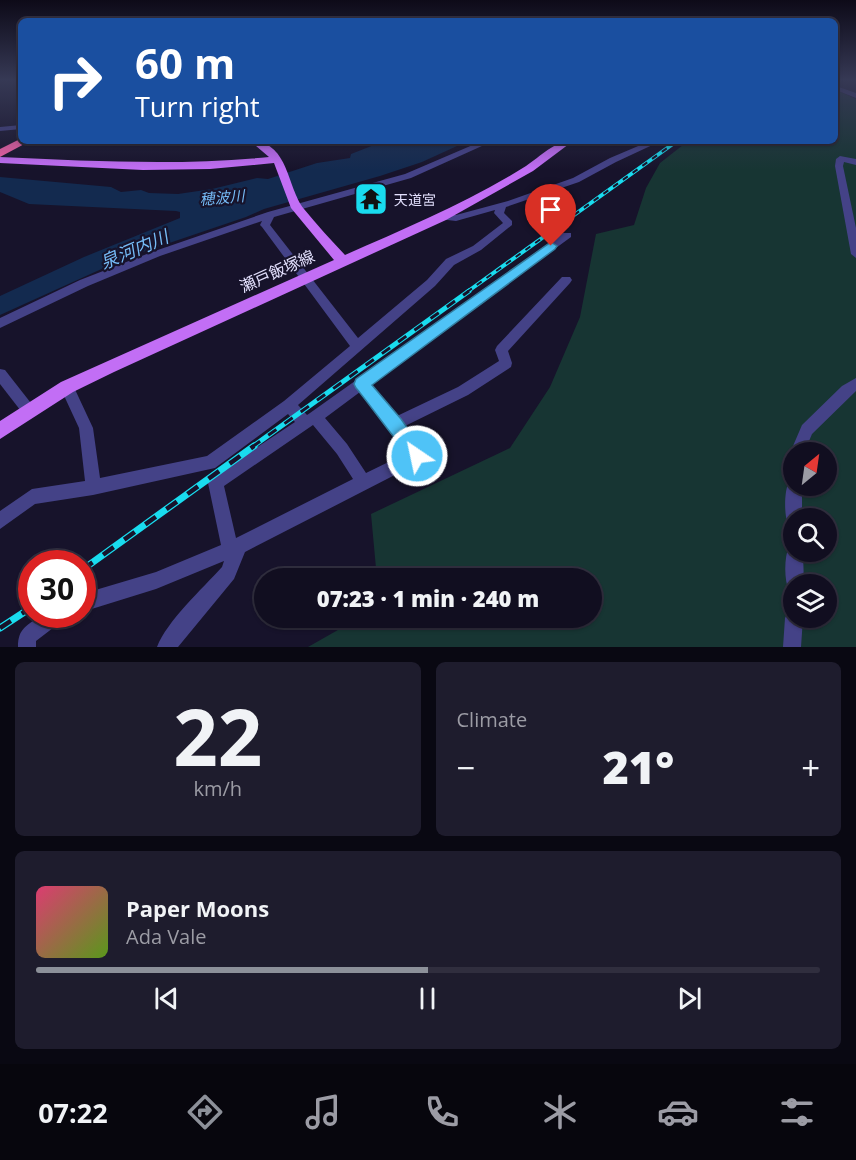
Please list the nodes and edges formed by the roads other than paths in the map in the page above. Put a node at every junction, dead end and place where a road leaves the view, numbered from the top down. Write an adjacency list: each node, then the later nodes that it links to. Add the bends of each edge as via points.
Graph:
1 (18, 127): 2 (street)
2 (0, 129)
3 (18, 139): 9 (highway)
4 (18, 144): 10 (highway)
5 (266, 144): 12 (main road)
6 (482, 144): 15 (street, via 408,176)
7 (563, 144): 14 (main road, 瀬戸飯塚線)
8 (650, 144): 16 (street, via 576,180)
9 (0, 149)
10 (0, 154)
11 (0, 160): 12 (main road, via 143,167)
12 (278, 160): 15 (main road)
13 (856, 162): 20 (street, via 840,159 839,166)
14 (487, 194): 16 (street); 18 (main road, 瀬戸飯塚線)
15 (296, 206): 17 (street); 21 (main road)
16 (502, 206): 18 (street, via 456,218); 25 (street, via 499,213 509,223 477,248 450,262)
17 (271, 214): 22 (street, via 265,225); 24 (street, via 156,254)
18 (442, 217): 21 (main road, 瀬戸飯塚線)
19 (567, 235): 27 (street)
20 (856, 254)
21 (342, 261): 22 (main road, 瀬戸飯塚線)
22 (306, 278): 25 (street); 29 (main road, 瀬戸飯塚線)
23 (566, 280): 33 (street, via 501,350 506,363 463,391)
24 (0, 323)
25 (357, 346): 30 (street)
26 (0, 374): 31 (street)
27 (362, 384): 32 (street); 33 (street)
28 (856, 384): 35 (street, via 807,430)
29 (67, 387): 31 (main road, 瀬戸飯塚線); 37 (street, via 86,428)
30 (289, 405): 32 (street); 37 (street, via 210,463)
31 (29, 411): 34 (main road, 瀬戸飯塚線)
32 (310, 420): 36 (street, via 342,449); 39 (street, via 216,483)
33 (395, 424): 36 (street, via 417,456)
34 (0, 431)
35 (802, 442)
36 (363, 482): 39 (street, via 275,531)
37 (93, 488): 38 (street, via 32,497)
38 (0, 521)
39 (235, 547): 40 (street, via 171,575); 44 (street, via 228,573)
40 (96, 599)
41 (38, 628): 43 (street, via 27,636)
42 (793, 628): 45 (street)
43 (27, 647)
44 (166, 647)
45 (792, 647)

